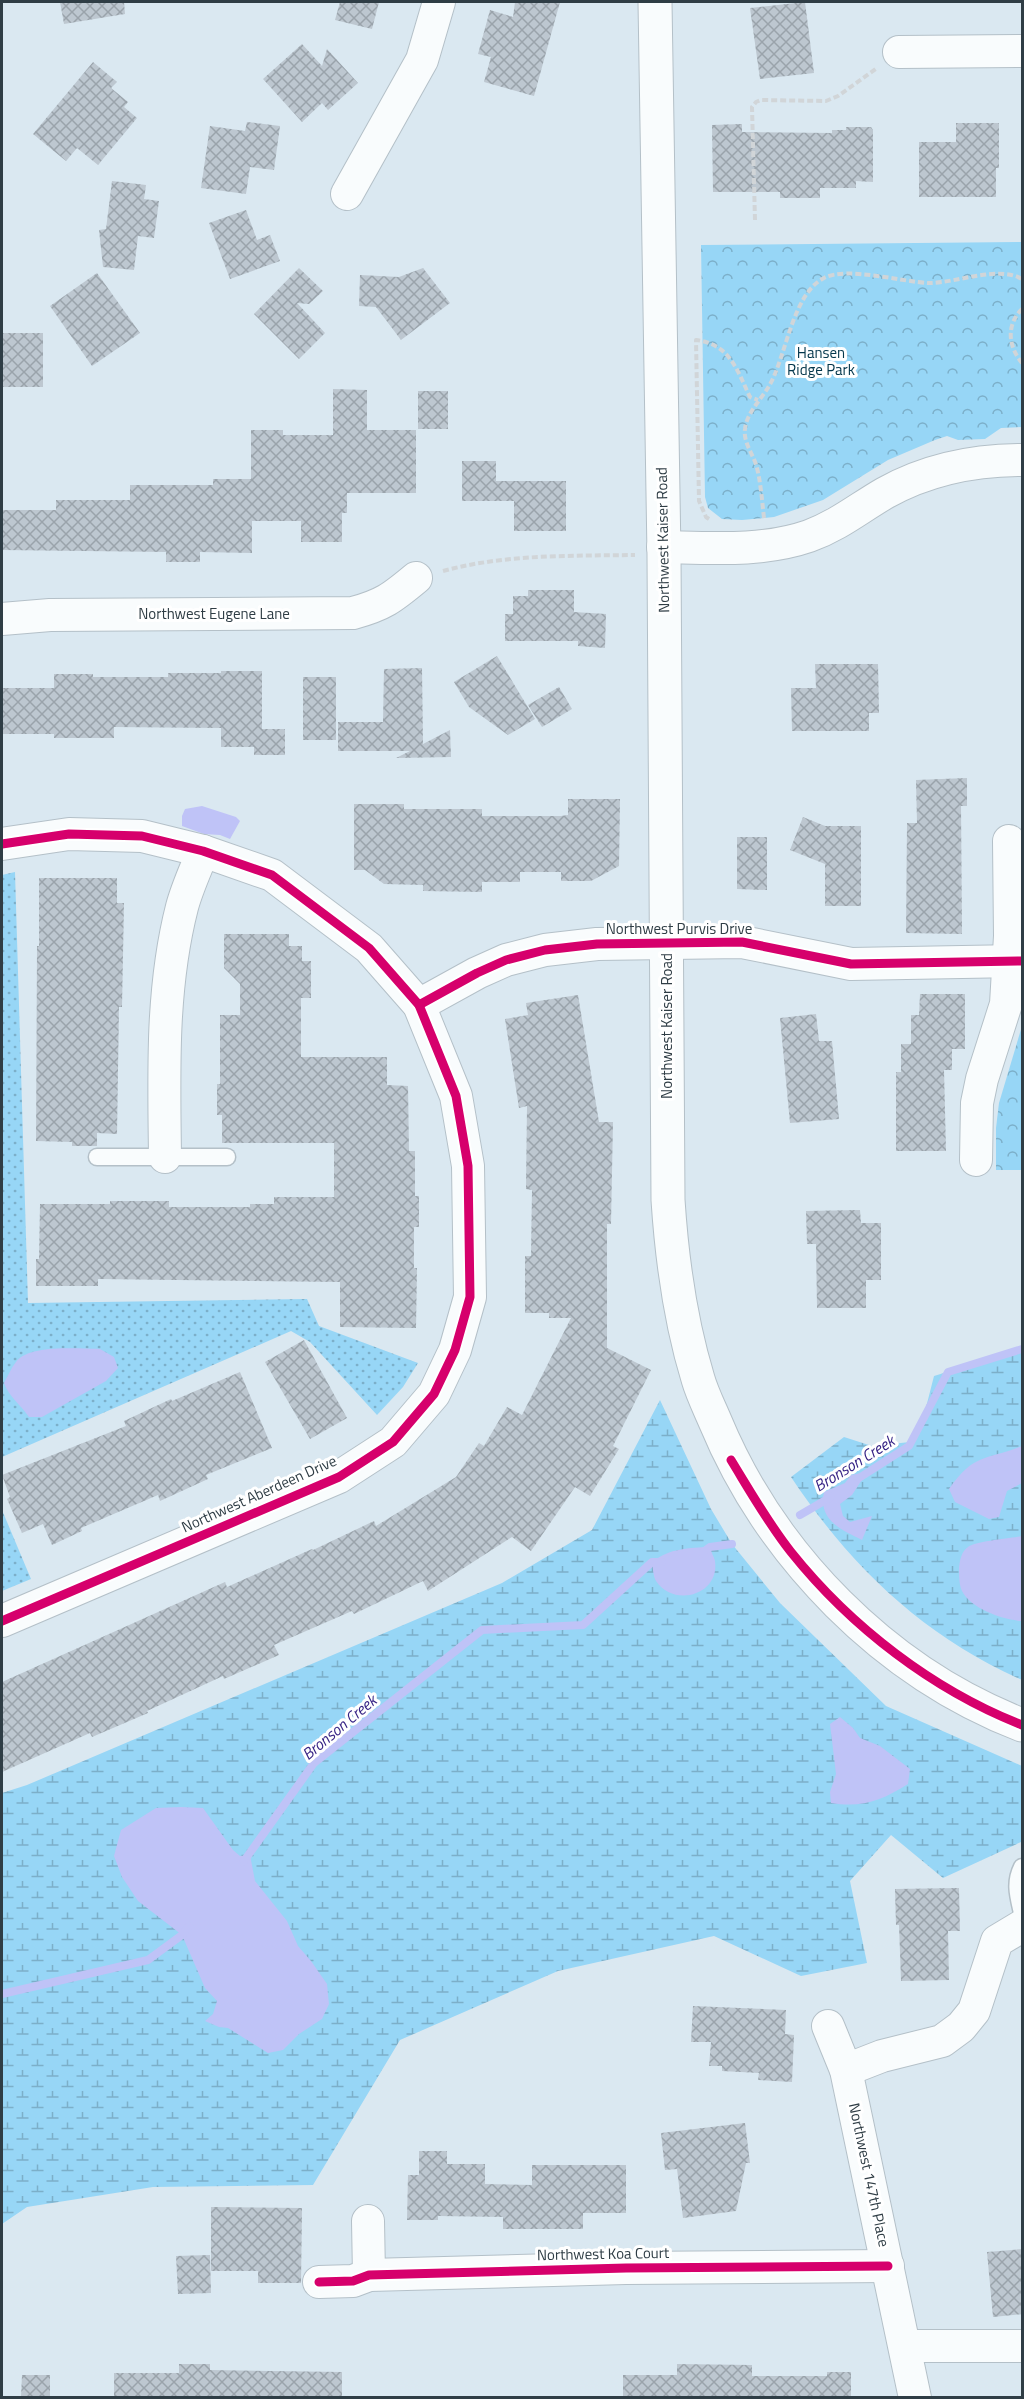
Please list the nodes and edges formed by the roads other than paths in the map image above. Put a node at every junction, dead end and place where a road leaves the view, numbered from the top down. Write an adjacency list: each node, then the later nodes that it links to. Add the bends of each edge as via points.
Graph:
1 (439, 2): 5 (street, via 422,60)
2 (655, 2): 7 (main road, Northwest Kaiser Road)
3 (1023, 51): 4 (street)
4 (899, 52)
5 (347, 194)
6 (1023, 460): 7 (street, via 995,460 949,468 885,493 836,525 807,537 778,544)
7 (663, 551): 13 (main road, Northwest Kaiser Road)
8 (416, 578): 9 (street, Northwest Eugene Lane, via 390,600 352,613 50,615)
9 (2, 619)
10 (1009, 841): 14 (street, via 1010,936)
11 (2, 844): 12 (street, Northwest Aberdeen Drive, via 69,834 142,836)
12 (203, 851): 15 (street, Northwest Aberdeen Drive, via 272,875 320,909 369,948); 17 (street, via 183,904 167,994 163,1059)
13 (667, 943): 14 (street, Northwest Purvis Drive, via 742,942 851,964); 15 (street, Northwest Purvis Drive, via 597,944 516,957); 21 (main road, Northwest Kaiser Road, via 668,1200 672,1261 698,1381 731,1460 790,1551 867,1630 927,1675 993,1713)
14 (1015, 962): 19 (street, via 1005,1013 977,1103)
15 (419, 1005): 20 (street, Northwest Aberdeen Drive, via 456,1096 468,1166 470,1297 455,1350 434,1394 393,1442 339,1477)
16 (97, 1157): 17 (lane)
17 (165, 1157): 18 (lane)
18 (227, 1157)
19 (976, 1160)
20 (2, 1621)
21 (1023, 1725)
22 (1023, 1867): 23 (lane, via 1017,1878)
23 (1023, 1913)
24 (1023, 1926): 26 (street, via 997,1941 974,2011 961,2027 942,2041)
25 (828, 2026): 26 (street, Northwest 147th Place)
26 (846, 2070): 28 (street, Northwest 147th Place)
27 (368, 2221): 29 (street)
28 (888, 2266): 29 (street, Northwest Koa Court); 31 (street, Northwest 147th Place)
29 (369, 2275): 30 (street, Northwest Koa Court, via 352,2282)
30 (319, 2282)
31 (905, 2346): 32 (street); 33 (street, Northwest 147th Place)
32 (1023, 2346)
33 (915, 2397)

